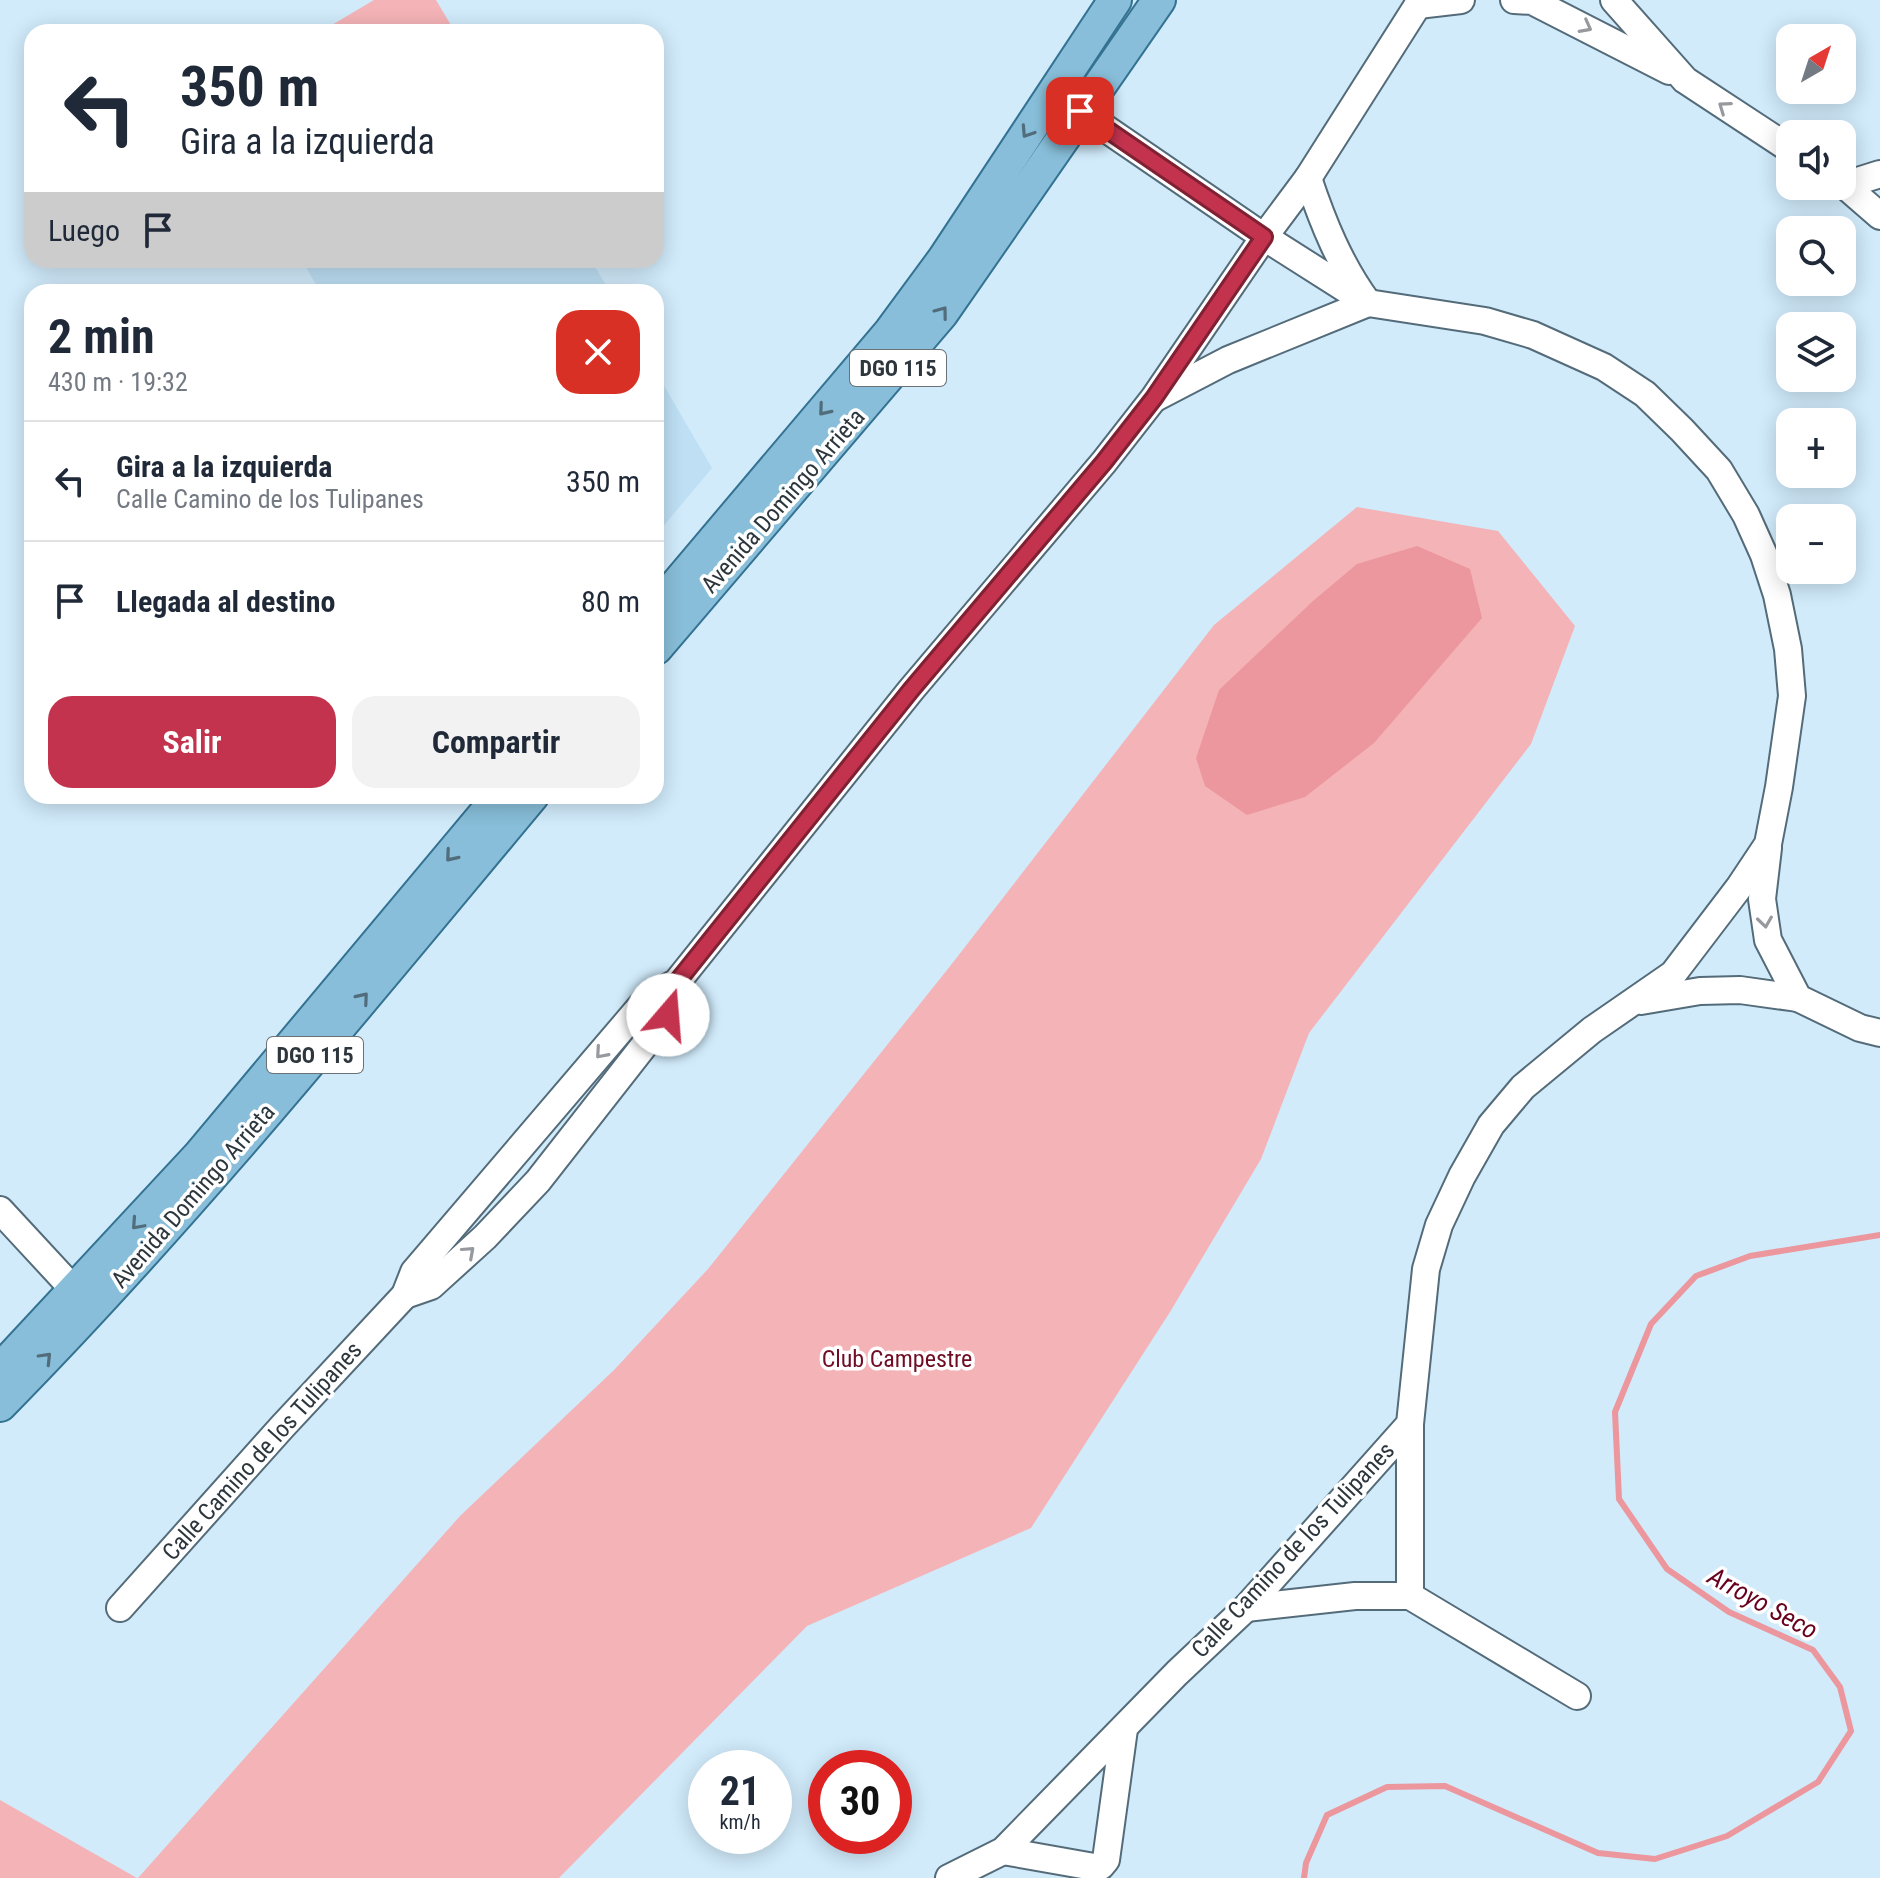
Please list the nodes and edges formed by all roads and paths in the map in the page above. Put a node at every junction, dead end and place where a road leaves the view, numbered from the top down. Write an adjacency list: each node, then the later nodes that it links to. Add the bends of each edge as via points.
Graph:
1 (1094, 0): 8 (main road)
2 (1116, 0): 8 (main road, Avenida Domingo Arrieta / DGO 115); 9 (main road)
3 (1159, 0): 9 (main road, Avenida Domingo Arrieta / DGO 115)
4 (1461, 0): 7 (street)
5 (1514, 0): 10 (street, one-way to 10, via 1532,1 1573,20)
6 (1614, 0): 10 (street)
7 (1420, 2): 15 (street, Calle Camino de los Tulipanes)
8 (1087, 45): 11 (main road, Avenida Domingo Arrieta / DGO 115)
9 (1113, 67): 12 (main road, Avenida Domingo Arrieta / DGO 115)
10 (1685, 80): 13 (street, one-way to 10)
11 (1051, 94): 12 (main road); 22 (main road, Avenida Domingo Arrieta / DGO 115, one-way to 22, via 891,331)
12 (1080, 111): 19 (street, Calle Camino de los Tulipanes); 23 (main road, Avenida Domingo Arrieta / DGO 115, one-way to 12, via 942,313)
13 (1776, 140)
14 (1880, 174): 16 (street)
15 (1308, 178): 19 (street, Calle Camino de los Tulipanes); 20 (street, via 1347,275)
16 (1856, 181)
17 (1856, 195): 18 (street)
18 (1880, 216)
19 (1264, 237): 20 (street, Calle Camino de los Tulipanes); 21 (street, Calle Camino de los Tulipanes)
20 (1368, 303): 21 (street, Calle Camino de los Tulipanes, via 1228,360); 26 (street, Calle Camino de los Tulipanes, via 1485,321 1573,351 1645,394 1719,470 1764,555 1788,649 1792,696)
21 (1154, 398): 37 (street, Calle Camino de los Tulipanes, via 677,982 668,1015 538,1181 431,1286 405,1295)
22 (664, 600)
23 (664, 639)
24 (494, 804): 30 (main road, Avenida Domingo Arrieta / DGO 115, one-way to 30)
25 (525, 804): 30 (main road, Avenida Domingo Arrieta / DGO 115, one-way to 25)
26 (1768, 844): 27 (street, one-way to 27, via 1762,899 1768,940); 28 (street, Calle Camino de los Tulipanes, via 1673,974)
27 (1798, 998): 28 (street, via 1740,990); 29 (street)
28 (1633, 1002): 35 (street, Calle Camino de los Tulipanes, via 1523,1087 1491,1125 1462,1176 1426,1269)
29 (1880, 1033)
30 (208, 1164): 32 (main road, Avenida Domingo Arrieta / DGO 115)
31 (0, 1210): 32 (street)
32 (84, 1301): 33 (main road, Avenida Domingo Arrieta / DGO 115); 34 (main road, Avenida Domingo Arrieta / DGO 115, one-way to 32)
33 (0, 1370)
34 (0, 1405)
35 (1410, 1424): 36 (street); 38 (street, Calle Camino de los Tulipanes)
36 (1410, 1596): 38 (street, via 1355,1596); 39 (street)
37 (120, 1608)
38 (1246, 1608): 40 (street, Calle Camino de los Tulipanes)
39 (1577, 1696)
40 (1124, 1729): 41 (street, Calle Camino de los Tulipanes); 41 (street, via 1101,1866)
41 (1003, 1851): 42 (street, Calle Camino de los Tulipanes)
42 (949, 1878)

